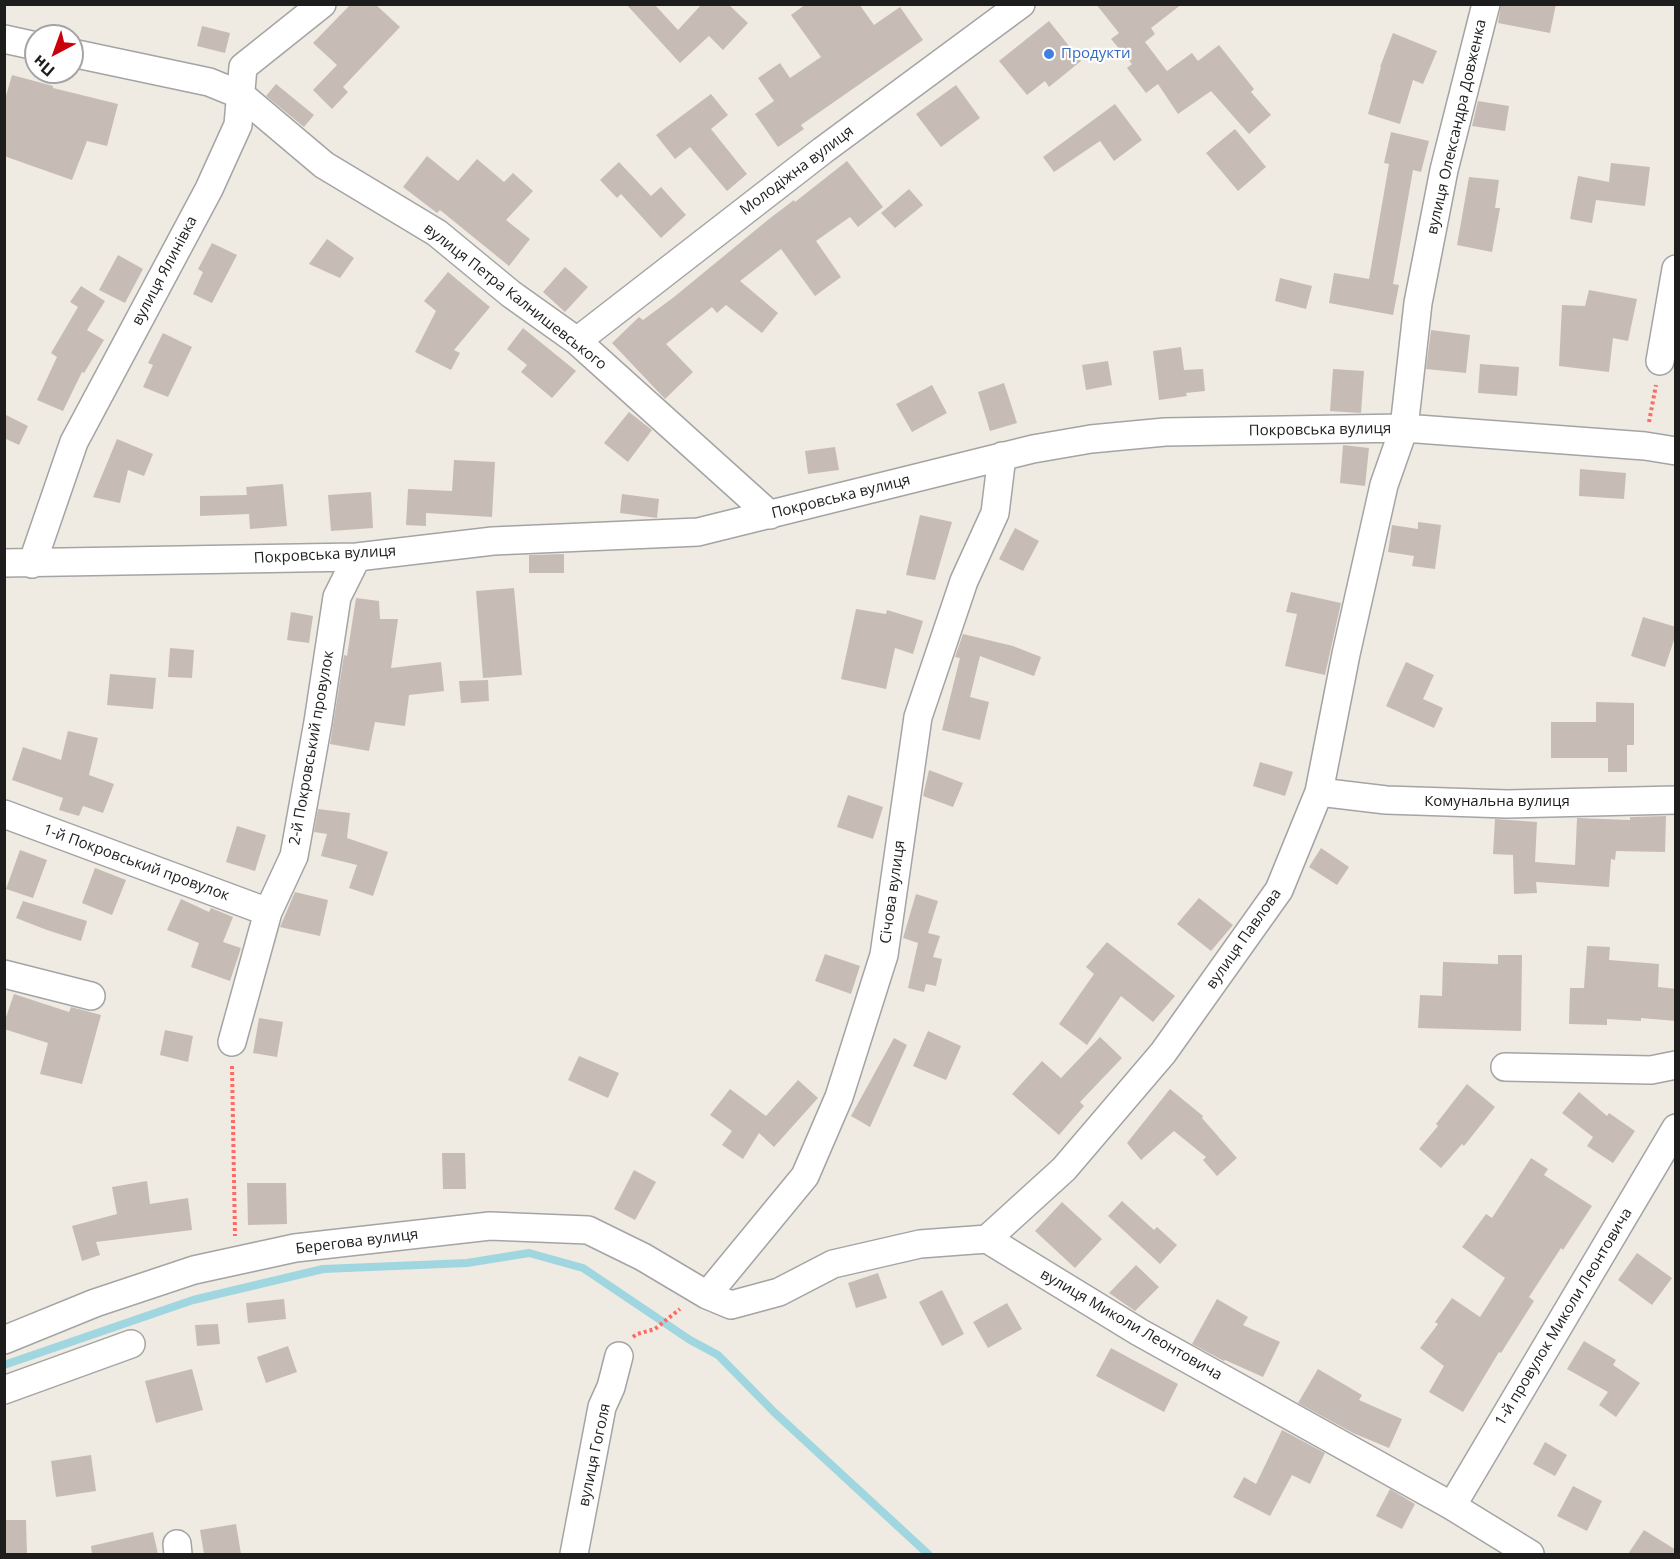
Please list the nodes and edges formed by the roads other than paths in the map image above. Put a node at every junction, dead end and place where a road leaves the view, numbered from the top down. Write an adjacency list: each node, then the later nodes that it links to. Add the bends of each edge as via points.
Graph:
1 (322, 4): 7 (street, вулиця Ялинівка, via 243,67)
2 (1021, 4): 9 (street, Молодіжна вулиця, via 822,151)
3 (1486, 4): 11 (street, вулиця Олександра Довженка, via 1444,170 1418,303)
4 (4, 39): 5 (street)
5 (24, 43)
6 (84, 56): 7 (street, вулиця Петра Калнишевського, via 209,82)
7 (241, 95): 9 (street, вулиця Петра Калнишевського, via 324,165 437,232 511,294); 17 (street, вулиця Ялинівка, via 238,125 209,189 74,442)
8 (1676, 269): 10 (street)
9 (577, 341): 14 (street, вулиця Петра Калнишевського)
10 (1660, 361)
11 (1404, 428): 12 (street, Покровська вулиця); 13 (street, Покровська вулиця, via 1165,432 1091,439); 18 (street, вулиця Павлова, via 1384,485)
12 (1676, 451)
13 (1002, 456): 14 (street, Покровська вулиця); 29 (street, Січова вулиця, via 995,513 964,581 918,717 884,955 839,1097 805,1176)
14 (770, 515): 15 (street, Покровська вулиця, via 698,531 493,541)
15 (357, 557): 17 (street, Покровська вулиця); 21 (street, 2-й Покровський провулок, via 337,597 294,856)
16 (4, 563): 17 (street, Покровська вулиця)
17 (32, 564)
18 (1318, 792): 19 (street, Комунальна вулиця, via 1386,800 1507,804); 28 (street, вулиця Павлова, via 1279,890 1163,1053 1064,1169)
19 (1676, 800)
20 (4, 814): 21 (street, 1-й Покровський провулок)
21 (268, 912): 24 (street, 2-й Покровський провулок)
22 (4, 974): 23 (street)
23 (91, 996)
24 (232, 1042)
25 (1676, 1065): 26 (street, via 1651,1070)
26 (1505, 1067)
27 (1676, 1128): 34 (street, 1-й провулок Миколи Леонтовича)
28 (987, 1239): 29 (street, via 920,1244 833,1264 779,1292 731,1305); 34 (street, вулиця Миколи Леонтовича, via 1139,1332)
29 (707, 1295): 30 (street, Берегова вулиця, via 588,1230 490,1226 295,1248 194,1270 95,1303)
30 (4, 1340)
31 (131, 1344): 33 (street)
32 (619, 1356): 35 (street, вулиця Гоголя, via 602,1407)
33 (4, 1390)
34 (1452, 1506): 36 (street, вулиця Миколи Леонтовича)
35 (574, 1554)
36 (1530, 1554)

